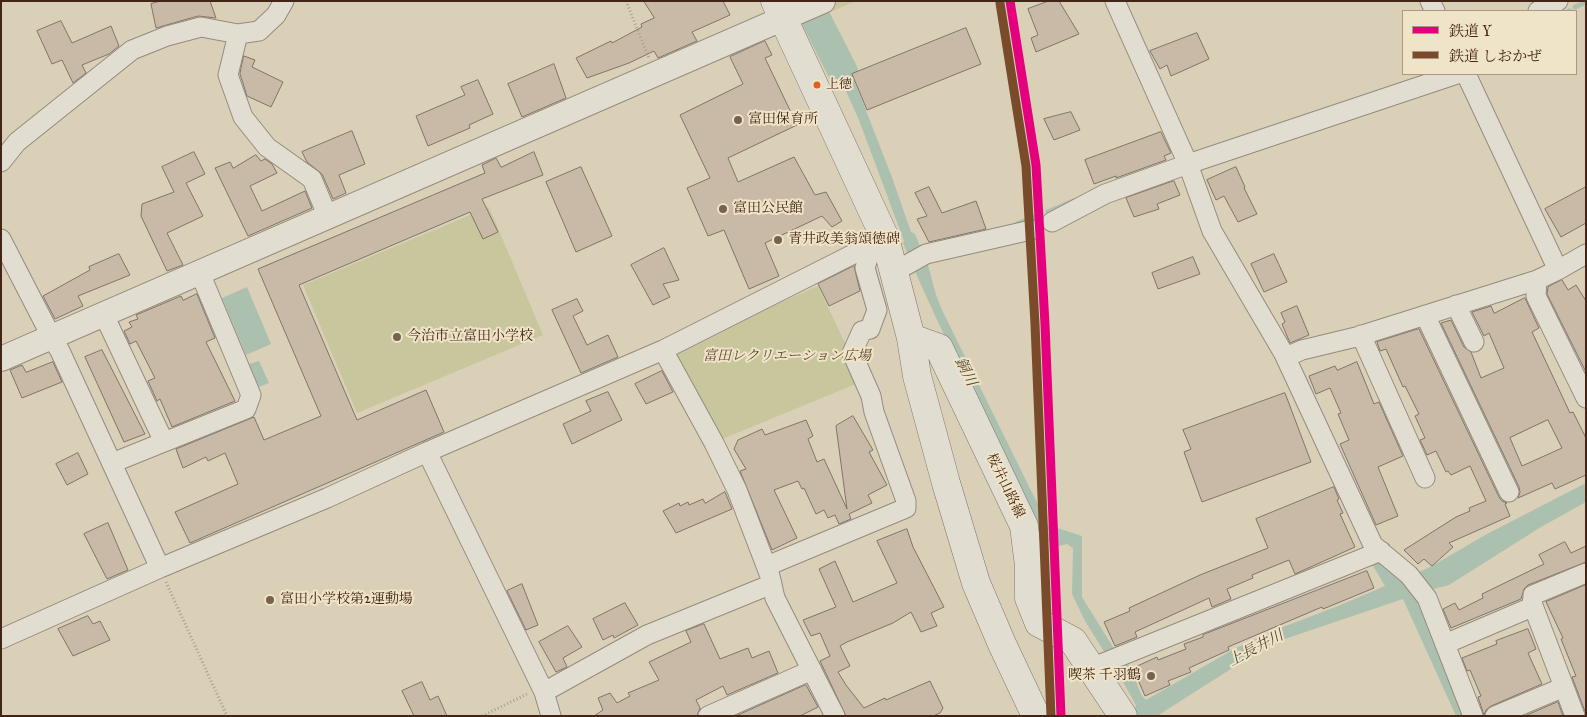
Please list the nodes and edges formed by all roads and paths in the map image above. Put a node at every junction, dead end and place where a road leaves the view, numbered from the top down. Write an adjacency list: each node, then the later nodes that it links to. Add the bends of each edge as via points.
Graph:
1 (284, 1): 8 (street, via 260,31)
2 (626, 1): 9 (path)
3 (823, 1): 6 (street)
4 (1115, 1): 13 (street)
5 (1558, 1): 7 (street)
6 (779, 10): 9 (street); 18 (main road)
7 (1540, 10)
8 (238, 34): 12 (street, via 201,27 166,36 132,50 17,142); 14 (street, via 228,75 243,117 267,147 312,179)
9 (655, 74): 14 (street)
10 (1454, 75): 13 (street)
11 (1466, 75): 20 (street)
12 (1, 162)
13 (1188, 164): 15 (street, via 1105,194); 32 (street, via 1212,231)
14 (328, 217): 22 (street)
15 (1052, 222)
16 (1032, 230): 21 (street, via 926,254)
17 (1, 239): 28 (street)
18 (886, 242): 21 (main road); 31 (street); 44 (street, via 869,255 865,268 877,310 870,329 862,331 852,353 871,396 906,508)
19 (1586, 254): 20 (street)
20 (1558, 270): 23 (street)
21 (894, 272): 29 (main road)
22 (200, 273): 25 (street); 36 (street, via 251,395 246,409)
23 (1537, 280): 24 (street); 34 (street, via 1536,296)
24 (1456, 305): 26 (street); 30 (street)
25 (104, 315): 28 (street); 36 (street)
26 (1425, 315): 27 (street); 40 (street)
27 (1361, 335): 32 (street); 39 (street)
28 (52, 338): 33 (street); 38 (street)
29 (911, 338): 48 (main road, 桜井山路線, via 940,348 1024,526 1029,598 1039,623 1073,641); 57 (main road, via 917,376 967,554 980,592)
30 (1474, 342)
31 (662, 350): 37 (street); 44 (street, via 737,490)
32 (1286, 356): 41 (street, via 1373,545)
33 (1, 359)
34 (1581, 376): 35 (street)
35 (1586, 398)
36 (164, 442): 38 (street)
37 (427, 452): 42 (street); 51 (street)
38 (112, 463): 42 (street)
39 (1425, 478)
40 (1509, 492)
41 (1381, 551): 47 (street, via 1409,575 1427,598); 48 (street)
42 (160, 568): 46 (street); 52 (path)
43 (1586, 573): 45 (street, via 1533,595)
44 (769, 575): 49 (street, via 775,598); 51 (street, via 647,634)
45 (1532, 603): 47 (street, via 1532,607); 50 (street)
46 (1, 640)
47 (1445, 644): 59 (street)
48 (1091, 668): 58 (main road, 桜井山路線)
49 (812, 670): 55 (street); 56 (street)
50 (1564, 687): 60 (street); 61 (street)
51 (543, 690): 53 (path); 54 (street)
52 (227, 716)
53 (482, 716)
54 (551, 716)
55 (708, 716)
56 (835, 716)
57 (1036, 716)
58 (1123, 716)
59 (1473, 716)
60 (1495, 716)
61 (1575, 716)

